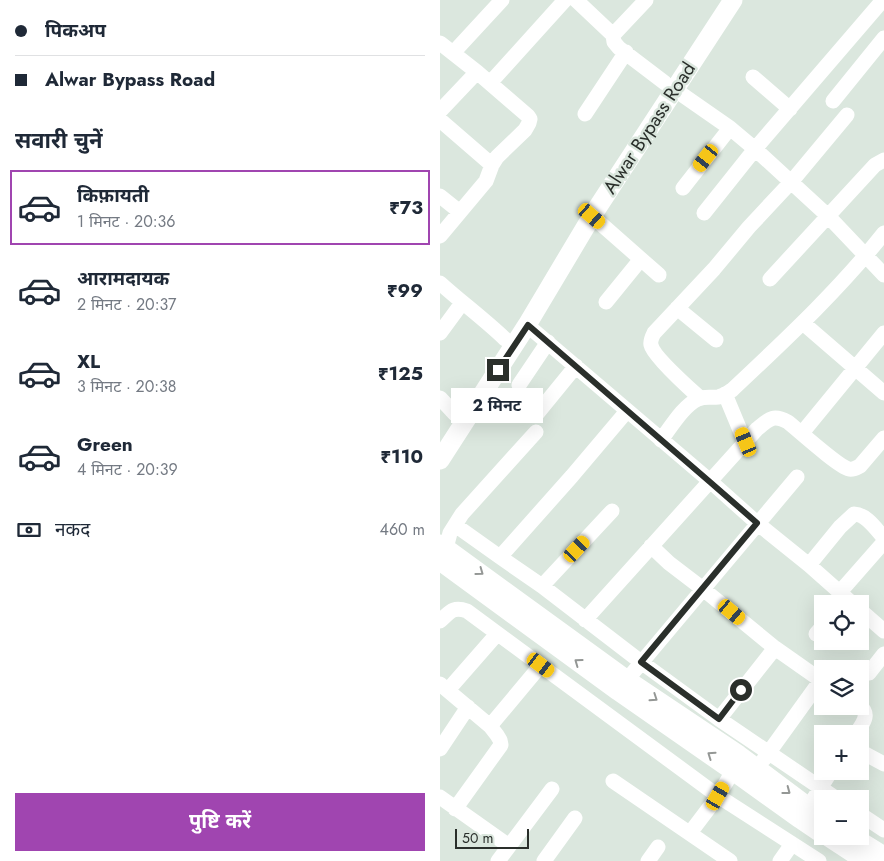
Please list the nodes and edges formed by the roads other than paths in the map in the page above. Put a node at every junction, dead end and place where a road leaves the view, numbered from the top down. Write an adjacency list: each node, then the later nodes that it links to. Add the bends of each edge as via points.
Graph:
1 (502, 0): 12 (street)
2 (565, 0): 15 (street)
3 (576, 0): 8 (street)
4 (646, 0): 8 (street)
5 (719, 0): 16 (main road)
6 (733, 0): 16 (main road, Alwar Bypass Road)
7 (883, 0): 18 (street)
8 (613, 35): 11 (street, via 614,42)
9 (884, 38): 17 (street)
10 (440, 43): 12 (street)
11 (626, 52): 16 (street); 20 (street)
12 (453, 53): 13 (street)
13 (477, 72): 15 (street); 19 (street)
14 (753, 77): 18 (street)
15 (490, 83): 26 (street, via 530,119 525,130)
16 (670, 86): 23 (street); 32 (main road, Alwar Bypass Road); 49 (main road, via 639,125 583,208)
17 (833, 100)
18 (790, 109): 24 (street)
19 (440, 111)
20 (586, 114)
21 (847, 115): 27 (street)
22 (440, 120): 26 (street)
23 (730, 128): 24 (street); 28 (street)
24 (755, 149): 27 (street); 31 (street)
25 (884, 160): 33 (street, via 875,165)
26 (492, 165): 30 (street, via 486,181)
27 (792, 181): 33 (street); 44 (street)
28 (683, 188)
29 (440, 196): 30 (street)
30 (460, 212): 35 (street)
31 (704, 213)
32 (592, 216): 37 (street); 46 (main road, Alwar Bypass Road)
33 (828, 216): 36 (street); 40 (street)
34 (884, 233): 36 (street)
35 (440, 236)
36 (866, 256): 39 (street); 45 (street)
37 (641, 259): 38 (street); 42 (street)
38 (659, 275)
39 (884, 275)
40 (770, 279)
41 (440, 283): 43 (street)
42 (606, 302)
43 (462, 303): 47 (street); 49 (street)
44 (677, 308): 50 (street); 58 (street, via 651,338 651,346)
45 (803, 323): 53 (street); 56 (street)
46 (528, 325): 51 (street); 68 (main road, Alwar Bypass Road)
47 (440, 333)
48 (884, 333): 53 (street)
49 (505, 339): 60 (main road)
50 (716, 340)
51 (548, 342): 52 (street); 54 (street)
52 (576, 366): 59 (street); 61 (street)
53 (855, 368): 55 (street); 63 (street)
54 (519, 385)
55 (884, 393)
56 (726, 394): 58 (street); 67 (street)
57 (440, 398): 60 (street)
58 (700, 398): 66 (street, via 682,412)
59 (627, 411): 66 (street); 78 (street)
60 (455, 414): 64 (main road)
61 (536, 415)
62 (536, 432): 73 (street)
63 (802, 433): 65 (street, via 850,469 860,466); 67 (street, via 782,419 770,418)
64 (440, 438)
65 (884, 438)
66 (661, 440): 70 (street)
67 (746, 442): 70 (street)
68 (440, 460)
69 (797, 477): 72 (street)
70 (710, 482): 72 (street); 76 (street)
71 (612, 511): 80 (street)
72 (757, 523): 79 (street); 81 (street)
73 (455, 525): 77 (street); 78 (street)
74 (884, 538): 79 (street, via 864,517 854,514)
75 (884, 542): 83 (street)
76 (651, 546): 81 (street); 85 (street)
77 (442, 551): 95 (main road)
78 (500, 557): 80 (street)
79 (809, 565): 82 (street)
80 (542, 586): 85 (street)
81 (703, 588): 89 (street); 91 (street)
82 (841, 595)
83 (849, 595)
84 (869, 618): 87 (street)
85 (585, 620): 91 (street)
86 (440, 622): 88 (street, via 452,611 461,609)
87 (884, 631)
88 (497, 634): 92 (street); 96 (street)
89 (775, 648): 94 (street); 99 (street)
90 (884, 654): 93 (street)
91 (641, 662): 95 (street); 99 (street)
92 (541, 665): 100 (street); 112 (street)
93 (869, 672)
94 (814, 675)
95 (622, 686): 105 (main road, one-way to 105); 106 (main road, one-way to 95)
96 (444, 687): 98 (street)
97 (814, 692): 102 (street)
98 (468, 708): 100 (street); 101 (street)
99 (719, 719): 102 (street)
100 (490, 726): 114 (street, via 501,745)
101 (440, 749)
102 (769, 752): 105 (street); 109 (street)
103 (869, 756): 104 (street)
104 (884, 764)
105 (757, 769): 115 (main road, one-way to 115)
106 (733, 771): 112 (street); 115 (main road)
107 (825, 780): 109 (street)
108 (613, 781): 119 (street)
109 (820, 788): 111 (street); 115 (street)
110 (552, 789): 123 (street)
111 (823, 790)
112 (718, 796): 119 (street); 120 (street)
113 (440, 797): 114 (street)
114 (455, 809): 123 (street)
115 (810, 815)
116 (576, 818): 127 (street)
117 (869, 820): 118 (street)
118 (884, 830)
119 (690, 833): 129 (street)
120 (792, 844): 130 (street); 131 (street)
121 (841, 845): 132 (main road)
122 (866, 845): 125 (main road)
123 (509, 846): 126 (street)
124 (658, 848): 128 (street)
125 (884, 856)
126 (498, 861)
127 (544, 861)
128 (648, 861)
129 (730, 861)
130 (780, 861)
131 (819, 861)
132 (866, 861)

